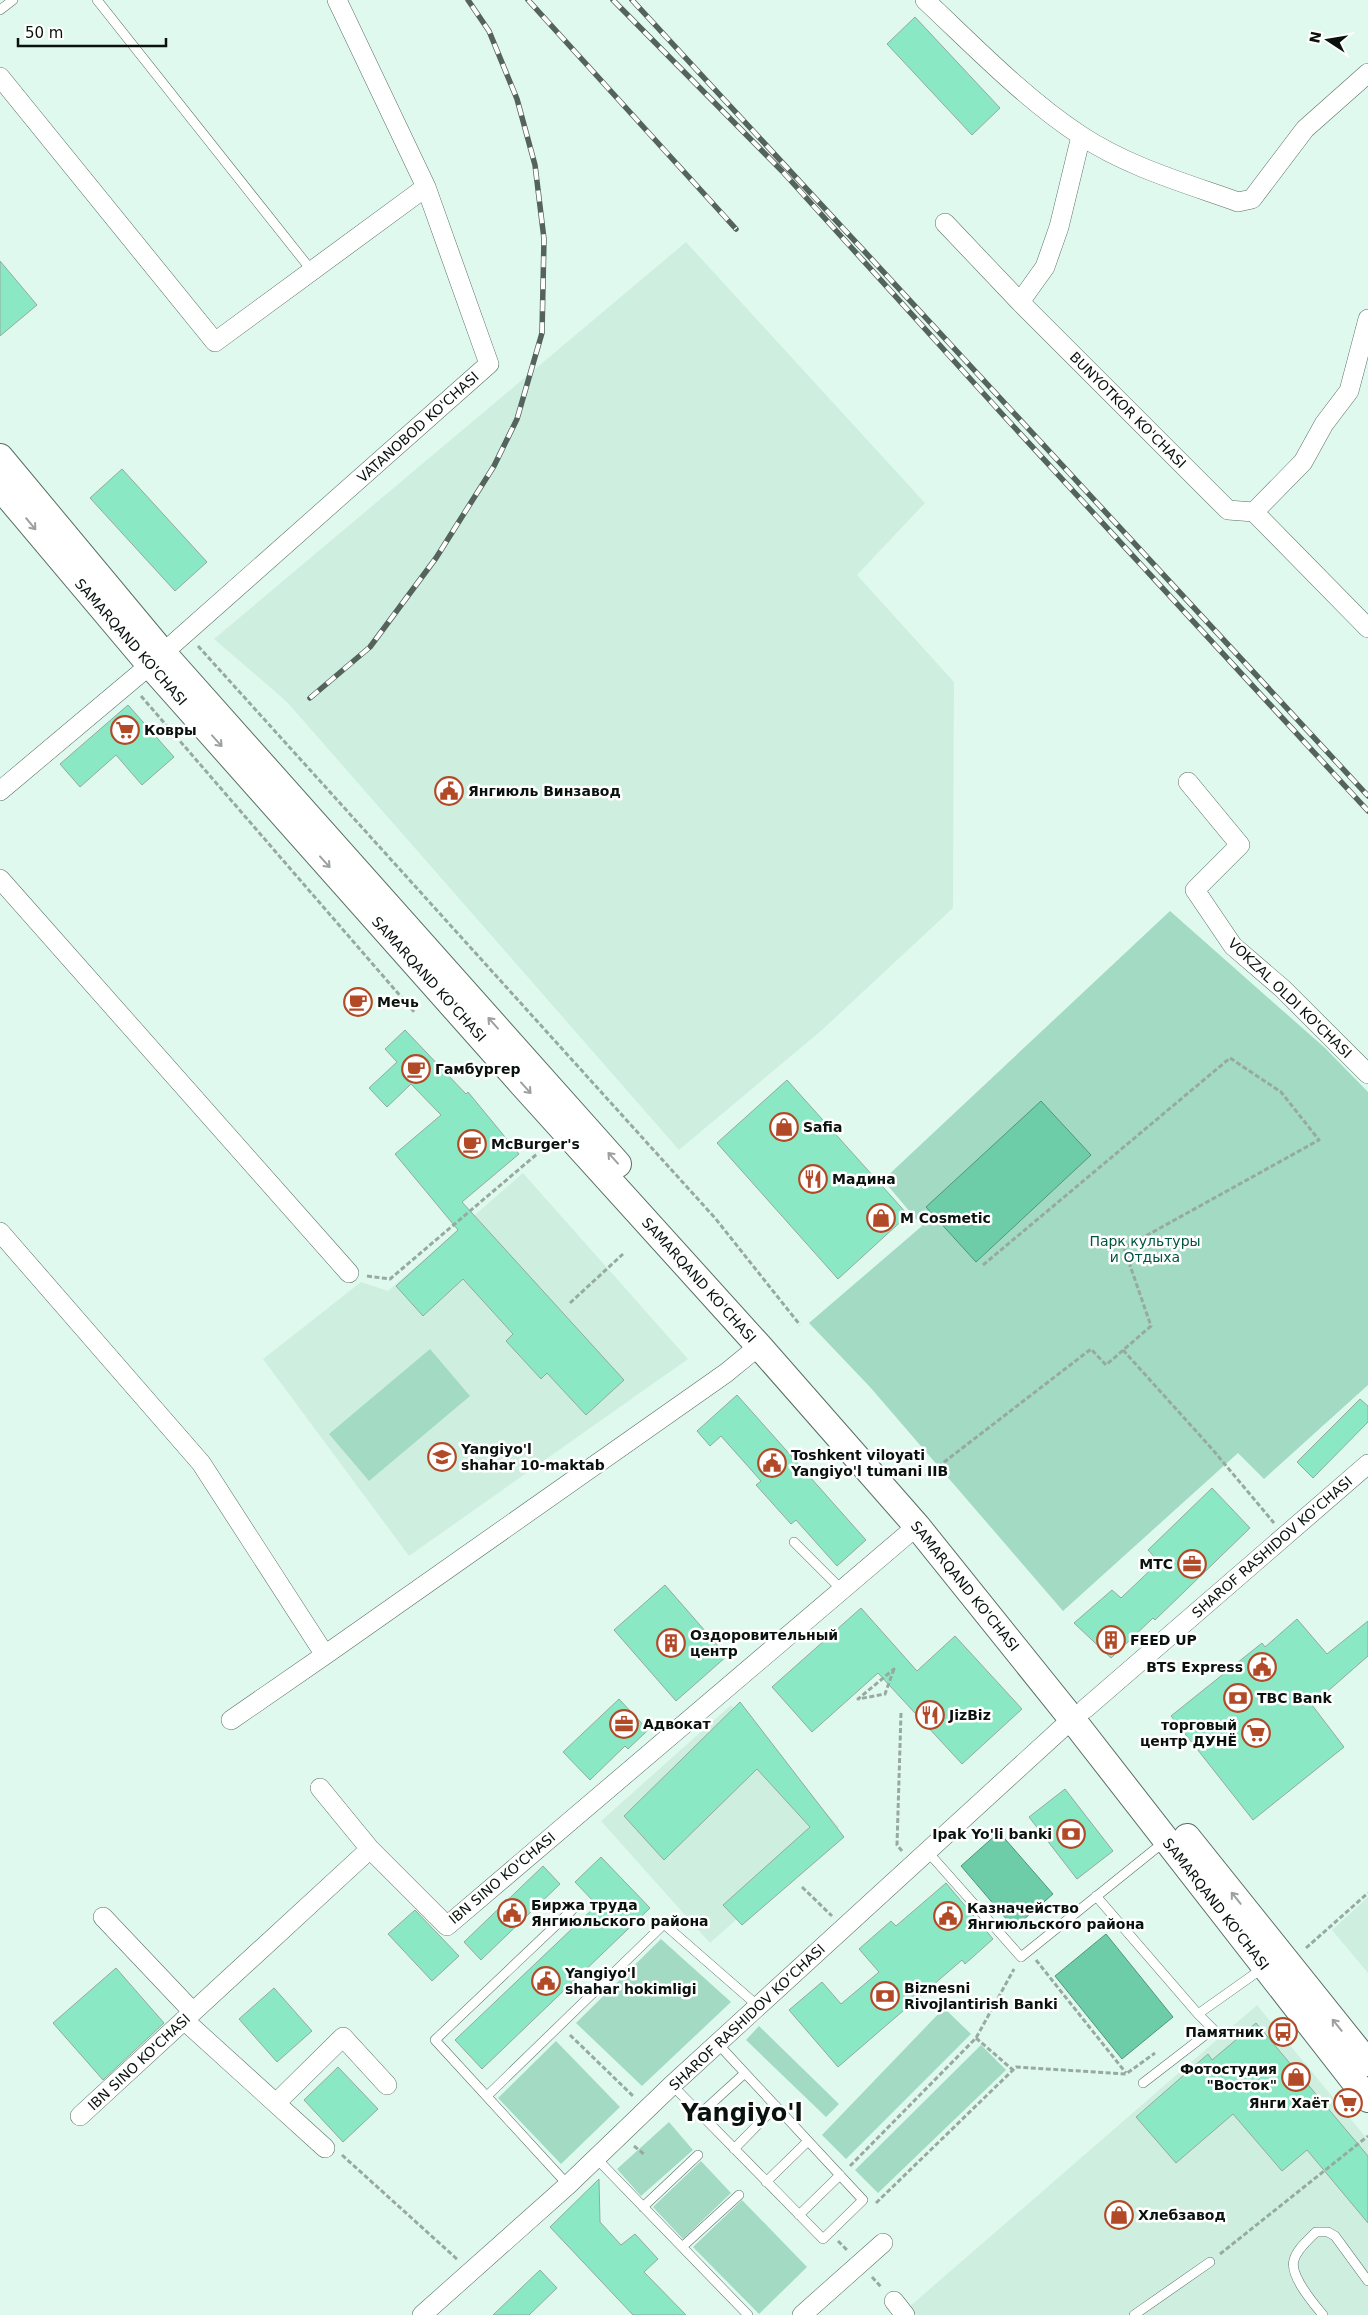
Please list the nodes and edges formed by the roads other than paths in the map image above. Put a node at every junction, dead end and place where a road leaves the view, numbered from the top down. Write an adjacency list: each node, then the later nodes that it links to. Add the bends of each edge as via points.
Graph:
1 (13, 0): 5 (lane)
2 (97, 0): 11 (lane)
3 (337, 0): 9 (street, VATANOBOD KO'CHASI)
4 (926, 0): 8 (street, via 1032,98)
5 (0, 10)
6 (1368, 73): 8 (street, via 1305,129 1262,188 1252,199 1245,201 1238,202 1143,169)
7 (0, 77): 11 (street, via 215,342)
8 (1081, 136): 12 (street, via 1059,227 1045,267)
9 (426, 187): 11 (street); 18 (street, VATANOBOD KO'CHASI, via 489,364)
10 (945, 223): 12 (street, BUNYOTKOR KO'CHASI)
11 (312, 271)
12 (1020, 302): 16 (street, BUNYOTKOR KO'CHASI, via 1228,510)
13 (1368, 319): 16 (street, via 1349,391 1324,424 1303,462)
14 (0, 456): 18 (main road, SAMARQAND KO'CHASI)
15 (0, 487): 18 (main road, SAMARQAND KO'CHASI, one-way to 18)
16 (1254, 512): 17 (street)
17 (1368, 628)
18 (157, 659): 20 (street, VATANOBOD KO'CHASI); 25 (main road, SAMARQAND KO'CHASI, via 522,1084)
19 (1188, 782): 22 (street, VOKZAL OLDI KO'CHASI, via 1240,845 1196,890 1233,946)
20 (0, 791)
21 (0, 879): 24 (street)
22 (1368, 1074)
23 (0, 1232): 30 (street, via 201,1463)
24 (349, 1273)
25 (766, 1341): 27 (main road, SAMARQAND KO'CHASI); 30 (street, via 726,1373); 31 (main road, SAMARQAND KO'CHASI, via 922,1511)
26 (1368, 1464): 31 (street, SHAROF RASHIDOV KO’CHASI)
27 (917, 1526): 29 (street, IBN SINO KO'CHASI); 31 (main road, SAMARQAND KO'CHASI)
28 (794, 1542): 29 (lane)
29 (842, 1590): 35 (street, IBN SINO KO'CHASI, via 447,1926)
30 (326, 1655): 32 (street)
31 (1079, 1714): 34 (main road, SAMARQAND KO'CHASI); 36 (street, SHAROF RASHIDOV KO’CHASI); 40 (main road, SAMARQAND KO'CHASI, one-way to 31)
32 (230, 1720)
33 (320, 1788): 35 (street)
34 (1166, 1840): 37 (lane); 40 (main road, SAMARQAND KO'CHASI)
35 (370, 1849): 43 (street, IBN SINO KO'CHASI)
36 (927, 1851): 37 (lane, via 1021,1957); 41 (street, SHAROF RASHIDOV KO’CHASI)
37 (1096, 1896): 42 (lane)
38 (572, 1910): 50 (lane, via 435,2040)
39 (103, 1917): 43 (street)
40 (1276, 1965): 42 (lane); 45 (main road, SAMARQAND KO'CHASI, one-way to 40); 51 (main road, SAMARQAND KO'CHASI)
41 (758, 2006): 44 (street, SHAROF RASHIDOV KO’CHASI); 50 (lane, via 664,1924)
42 (1198, 2014): 47 (lane, via 1213,2029)
43 (189, 2016): 52 (street); 55 (street, IBN SINO KO'CHASI)
44 (718, 2044): 46 (lane); 49 (street, SHAROF RASHIDOV KO’CHASI)
45 (1368, 2063)
46 (745, 2073): 53 (lane); 54 (lane)
47 (1143, 2083)
48 (388, 2085): 52 (street, via 343,2038)
49 (672, 2085): 54 (lane); 60 (street, SHAROF RASHIDOV KO’CHASI)
50 (487, 2096): 63 (lane)
51 (1368, 2099)
52 (276, 2104): 57 (street)
53 (776, 2106): 56 (lane); 58 (lane)
54 (700, 2114): 58 (lane)
55 (80, 2116)
56 (808, 2141): 61 (lane); 62 (lane)
57 (330, 2149)
58 (734, 2149): 62 (lane)
59 (698, 2155): 65 (lane)
60 (596, 2158): 63 (street, SHAROF RASHIDOV KO’CHASI); 65 (lane)
61 (840, 2176): 66 (lane); 66 (lane, via 863,2200 830,2232 822,2239)
62 (766, 2182): 66 (lane)
63 (568, 2185): 71 (street, SHAROF RASHIDOV KO’CHASI)
64 (739, 2195): 68 (lane)
65 (643, 2207): 68 (lane)
66 (799, 2215)
67 (883, 2243): 73 (street)
68 (682, 2247): 72 (lane)
69 (1210, 2262): 74 (lane)
70 (1368, 2282): 75 (lane, via 1335,2236 1316,2232 1303,2245 1294,2260 1293,2270)
71 (430, 2313)
72 (748, 2315)
73 (802, 2315)
74 (1134, 2315)
75 (1323, 2315)

